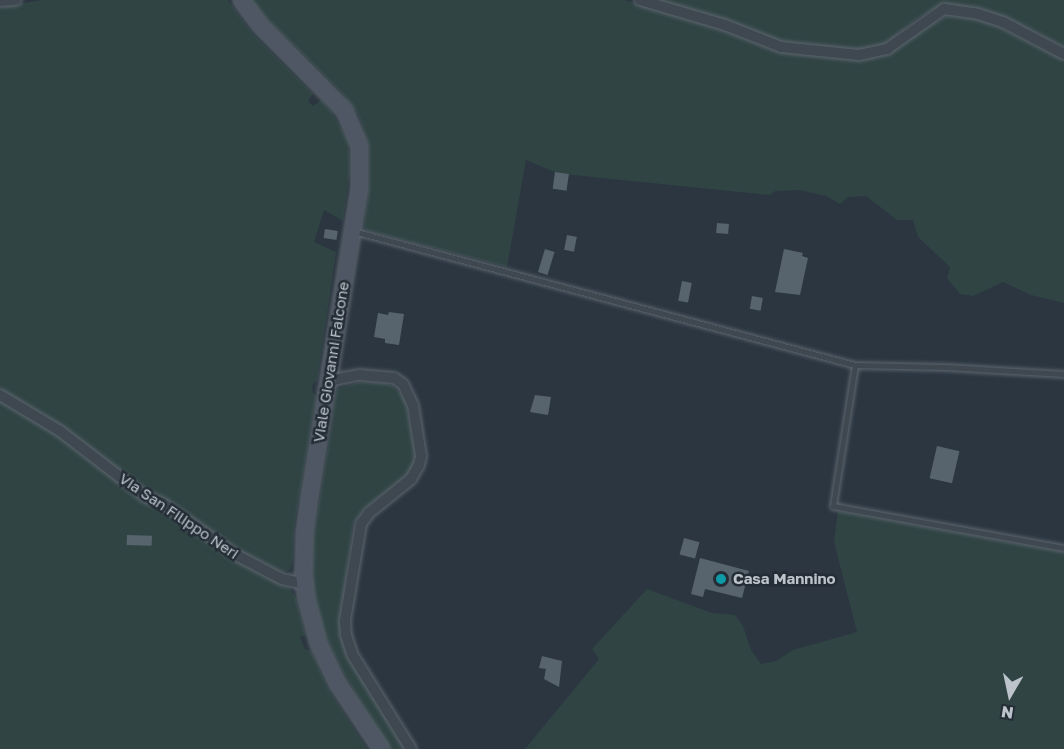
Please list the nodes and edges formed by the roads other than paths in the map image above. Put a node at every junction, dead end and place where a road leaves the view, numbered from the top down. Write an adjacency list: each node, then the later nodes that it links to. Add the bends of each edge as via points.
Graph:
1 (16, 0): 4 (street)
2 (240, 0): 6 (street, Viale Giovanni Falcone, via 331,95 357,135 361,158)
3 (640, 0): 5 (street, via 725,25 781,47 859,56 887,49 944,9 1004,22)
4 (0, 1)
5 (1064, 54)
6 (352, 231): 7 (lane); 9 (street, Viale Giovanni Falcone)
7 (855, 365): 8 (lane); 11 (lane, via 833,506)
8 (1064, 374)
9 (327, 381): 12 (street, Viale Giovanni Falcone, via 304,533); 14 (street, via 360,375 394,378 403,384 413,405 419,465 411,478 361,524 345,621 357,662)
10 (0, 395): 12 (street, Via San Filippo Neri, via 60,431 146,497 172,509 236,555 282,579)
11 (1064, 548)
12 (304, 584): 13 (street, Viale Giovanni Falcone, via 318,642 337,683)
13 (381, 749)
14 (411, 749)

